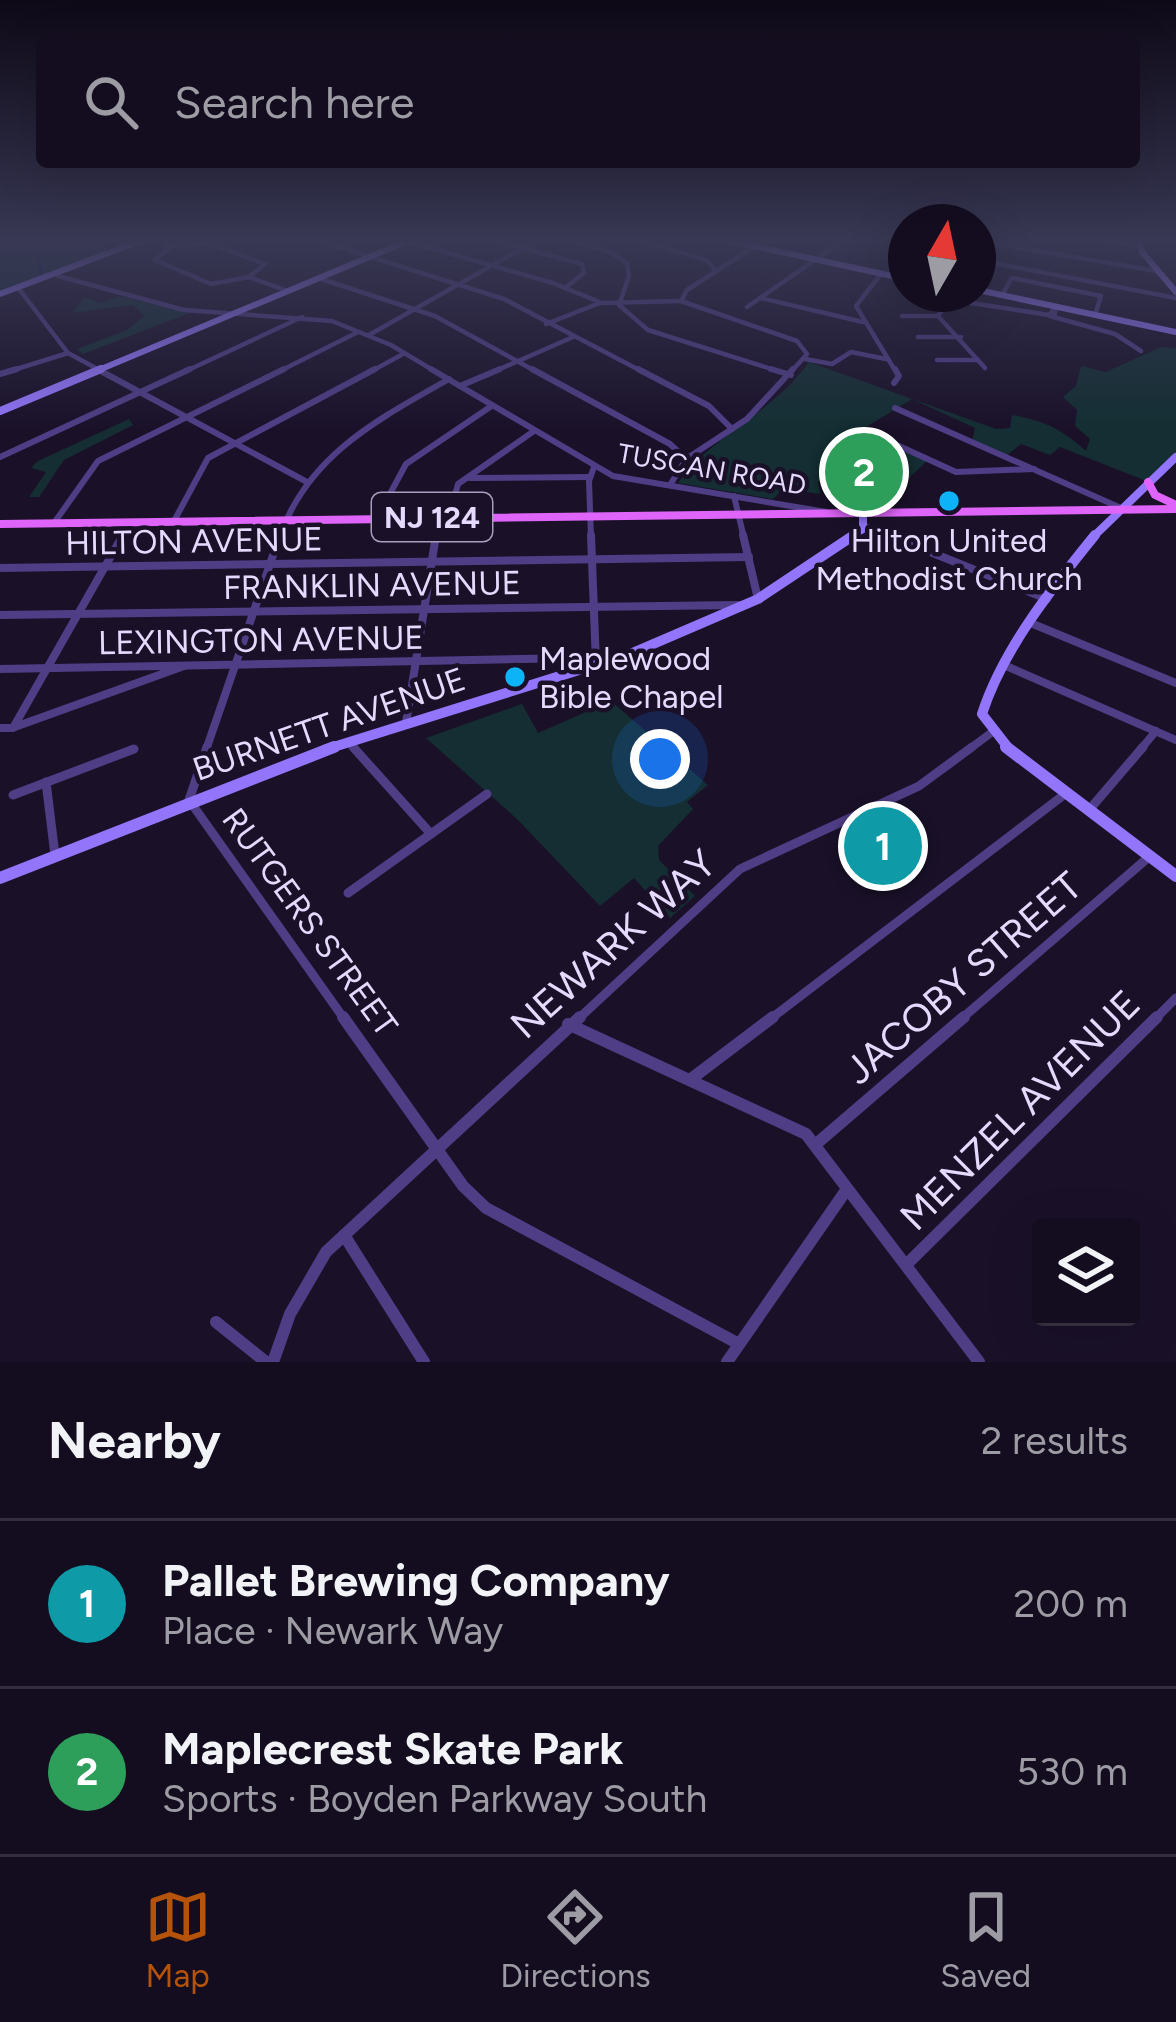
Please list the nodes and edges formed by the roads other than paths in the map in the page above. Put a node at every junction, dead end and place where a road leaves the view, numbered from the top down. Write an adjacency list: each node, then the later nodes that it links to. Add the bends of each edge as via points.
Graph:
1 (30, 304): 40 (street)
2 (155, 304): 22 (street, TUSCAN ROAD)
3 (252, 304): 24 (street)
4 (397, 304): 21 (street)
5 (424, 304): 21 (street)
6 (511, 304): 32 (street)
7 (600, 304): 32 (street)
8 (607, 304): 17 (street)
9 (641, 304): 17 (street)
10 (688, 304): 42 (street, via 797,341)
11 (752, 304): 18 (street)
12 (783, 304): 31 (street)
13 (858, 304): 31 (street)
14 (1041, 304): 19 (street)
15 (1056, 304): 19 (street)
16 (1099, 304): 25 (street)
17 (619, 305): 50 (street, via 648,330)
18 (747, 307)
19 (1056, 307): 25 (street); 29 (street)
20 (996, 308): 29 (street)
21 (414, 309): 35 (street); 46 (street)
22 (208, 312): 24 (street, TUSCAN ROAD); 30 (street)
23 (941, 312): 28 (street)
24 (229, 313): 26 (street, TUSCAN ROAD); 30 (street)
25 (1095, 315): 33 (street)
26 (304, 316): 34 (street, TUSCAN ROAD); 54 (street)
27 (902, 316): 28 (street)
28 (938, 316): 37 (street)
29 (1052, 316): 39 (street, via 1122,337)
30 (206, 322): 48 (street)
31 (866, 323): 43 (street)
32 (545, 324): 36 (street)
33 (1176, 329)
34 (359, 331): 35 (street, TUSCAN ROAD); 58 (street)
35 (369, 334): 41 (street, TUSCAN ROAD)
36 (574, 336): 46 (street); 59 (street, via 709,406)
37 (962, 337): 38 (street); 45 (street)
38 (918, 338)
39 (1141, 351)
40 (68, 353): 48 (street); 49 (street)
41 (405, 353): 51 (street, TUSCAN ROAD); 62 (street)
42 (805, 358): 43 (street, via 832,364 854,352); 50 (street)
43 (886, 359): 52 (street, via 899,376)
44 (937, 361): 45 (street)
45 (978, 361): 47 (street)
46 (516, 362): 53 (street); 65 (street)
47 (985, 368)
48 (99, 369): 54 (street); 57 (street)
49 (1, 372)
50 (791, 375): 59 (street)
51 (449, 379): 53 (street, TUSCAN ROAD); 70 (street, RUTGERS STREET, via 339,446)
52 (894, 382)
53 (460, 386): 55 (street, TUSCAN ROAD)
54 (142, 393): 58 (street); 63 (street)
55 (490, 407): 61 (street, TUSCAN ROAD); 81 (street, via 398,469)
56 (895, 408): 67 (street)
57 (0, 411)
58 (187, 417): 62 (street); 85 (street, via 93,466)
59 (732, 429): 65 (street)
60 (864, 430): 67 (street, via 956,472)
61 (534, 431): 66 (street, TUSCAN ROAD); 69 (street)
62 (237, 443): 70 (street); 83 (street, via 202,464)
63 (0, 457)
64 (1176, 457): 71 (street)
65 (686, 459): 72 (street)
66 (594, 466): 68 (street); 72 (street, TUSCAN ROAD)
67 (1036, 468): 75 (street)
68 (589, 477): 69 (street); 79 (street)
69 (468, 478): 80 (street)
70 (307, 482): 82 (street, RUTGERS STREET)
71 (1148, 482): 74 (main road); 75 (street)
72 (670, 485): 73 (street, TUSCAN ROAD)
73 (734, 496): 76 (street, TUSCAN ROAD); 78 (street)
74 (1176, 506): 75 (main road, NJ 124)
75 (1121, 508): 77 (main road, NJ 124); 95 (street)
76 (826, 512): 77 (main road, NJ 124); 78 (main road, NJ 124)
77 (863, 512): 87 (street)
78 (738, 513): 79 (main road, NJ 124); 88 (street)
79 (592, 515): 80 (main road, NJ 124); 89 (street)
80 (444, 517): 81 (main road, NJ 124); 90 (street)
81 (376, 518): 82 (main road, NJ 124)
82 (289, 520): 83 (main road, NJ 124); 91 (street, RUTGERS STREET)
83 (174, 521): 84 (main road, NJ 124)
84 (130, 522): 85 (main road, NJ 124); 92 (street)
85 (54, 523): 86 (main road, NJ 124)
86 (0, 524)
87 (865, 526): 94 (street, BURNETT AVENUE); 95 (street)
88 (749, 557): 89 (street, HILTON AVENUE); 94 (street)
89 (594, 559): 90 (street, HILTON AVENUE); 96 (street)
90 (432, 561): 91 (street, HILTON AVENUE); 98 (street)
91 (269, 564): 92 (street, HILTON AVENUE); 99 (street, RUTGERS STREET)
92 (105, 567): 93 (street, HILTON AVENUE); 100 (street)
93 (0, 568)
94 (758, 599): 97 (street, BURNETT AVENUE)
95 (1049, 600): 102 (street)
96 (596, 606): 97 (street, FRANKLIN AVENUE); 98 (street, FRANKLIN AVENUE); 105 (street)
97 (746, 606): 105 (street, BURNETT AVENUE)
98 (425, 609): 99 (street, FRANKLIN AVENUE); 103 (street)
99 (252, 611): 100 (street, FRANKLIN AVENUE); 104 (street, RUTGERS STREET)
100 (78, 614): 101 (street, FRANKLIN AVENUE); 108 (street)
101 (0, 615)
102 (1033, 624): 107 (street); 110 (street)
103 (416, 662): 104 (street, LEXINGTON AVENUE); 105 (street, LEXINGTON AVENUE, via 578,658); 111 (street)
104 (233, 664): 106 (street, LEXINGTON AVENUE); 123 (street, RUTGERS STREET)
105 (594, 665): 111 (street, BURNETT AVENUE)
106 (185, 666): 108 (street, LEXINGTON AVENUE); 112 (street)
107 (1006, 666): 114 (street); 115 (street, via 983,704)
108 (48, 668): 109 (street, LEXINGTON AVENUE); 112 (street)
109 (0, 669)
110 (1176, 682)
111 (406, 724): 117 (street, BURNETT AVENUE)
112 (13, 728): 113 (street)
113 (0, 731)
114 (1156, 731): 116 (street); 124 (street)
115 (991, 734): 120 (street); 132 (street, NEWARK WAY, via 919,786 745,865)
116 (1176, 740)
117 (349, 742): 123 (street, BURNETT AVENUE); 125 (street)
118 (134, 748): 119 (street)
119 (46, 782): 122 (street); 126 (street)
120 (1066, 793): 124 (street); 133 (street)
121 (487, 794): 125 (street)
122 (14, 795)
123 (189, 800): 126 (street, BURNETT AVENUE); 135 (street, RUTGERS STREET)
124 (1089, 810): 127 (street)
125 (430, 834): 130 (street)
126 (55, 855): 129 (street, BURNETT AVENUE)
127 (1150, 856): 128 (street); 134 (street, JACOBY STREET)
128 (1176, 876)
129 (0, 878)
130 (348, 893)
131 (1176, 998): 138 (street, MENZEL AVENUE)
132 (568, 1024): 133 (street); 135 (street, NEWARK WAY)
133 (690, 1080): 134 (street, via 790,1124)
134 (815, 1145): 136 (street)
135 (434, 1148): 137 (street, NEWARK WAY); 140 (street, RUTGERS STREET, via 486,1208)
136 (848, 1189): 138 (street); 140 (street)
137 (344, 1234): 141 (street, NEWARK WAY, via 319,1262); 142 (street)
138 (906, 1265): 144 (street)
139 (217, 1322): 141 (street)
140 (739, 1344): 143 (street)
141 (270, 1362)
142 (424, 1362)
143 (727, 1362)
144 (979, 1362)

